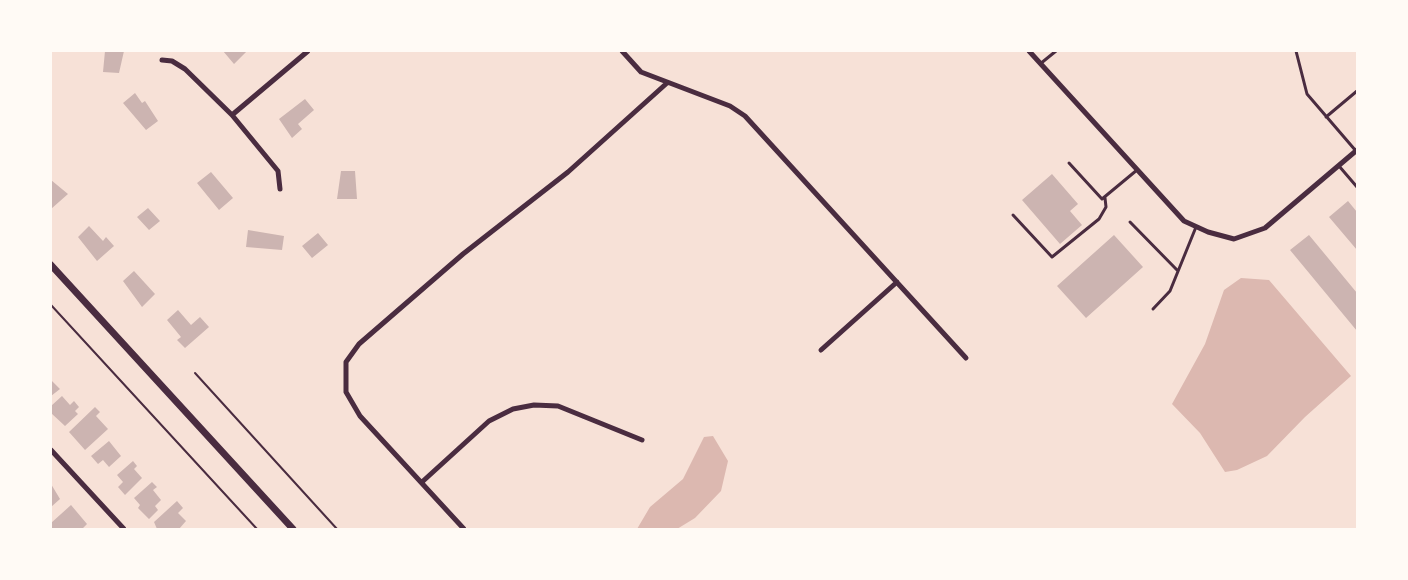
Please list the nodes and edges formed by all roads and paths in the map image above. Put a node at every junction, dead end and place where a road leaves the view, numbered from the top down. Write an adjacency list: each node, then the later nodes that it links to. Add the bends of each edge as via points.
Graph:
1 (308, 51): 10 (street)
2 (622, 51): 8 (street, via 641,72)
3 (1029, 51): 7 (street)
4 (1056, 51): 7 (lane)
5 (1296, 51): 11 (lane, via 1307,94)
6 (162, 60): 10 (street, via 185,69)
7 (1040, 64): 15 (street)
8 (667, 83): 24 (street, via 730,106 746,116); 32 (street, via 568,172 463,254 358,344 346,362 346,392 356,408)
9 (1357, 91): 11 (lane)
10 (232, 115): 17 (street, via 278,171)
11 (1326, 117): 12 (lane)
12 (1357, 150): 14 (street)
13 (1069, 163): 18 (lane, via 1098,197)
14 (1339, 166): 16 (lane); 21 (street, via 1265,228 1234,239)
15 (1137, 170): 18 (lane); 21 (street, via 1184,221)
16 (1357, 187)
17 (280, 189)
18 (1105, 198): 19 (lane, via 1106,207 1099,219 1052,257)
19 (1013, 215)
20 (1130, 222): 23 (lane)
21 (1196, 227): 23 (lane)
22 (51, 265): 35 (street)
23 (1178, 271): 26 (lane, via 1170,291)
24 (897, 282): 27 (street); 28 (street)
25 (51, 305): 34 (path)
26 (1153, 309)
27 (821, 350)
28 (966, 358)
29 (195, 373): 36 (path)
30 (642, 440): 32 (street, via 558,406 513,409 489,421)
31 (51, 450): 33 (street)
32 (422, 482): 37 (street)
33 (121, 528)
34 (257, 529)
35 (293, 529)
36 (338, 529)
37 (464, 529)

